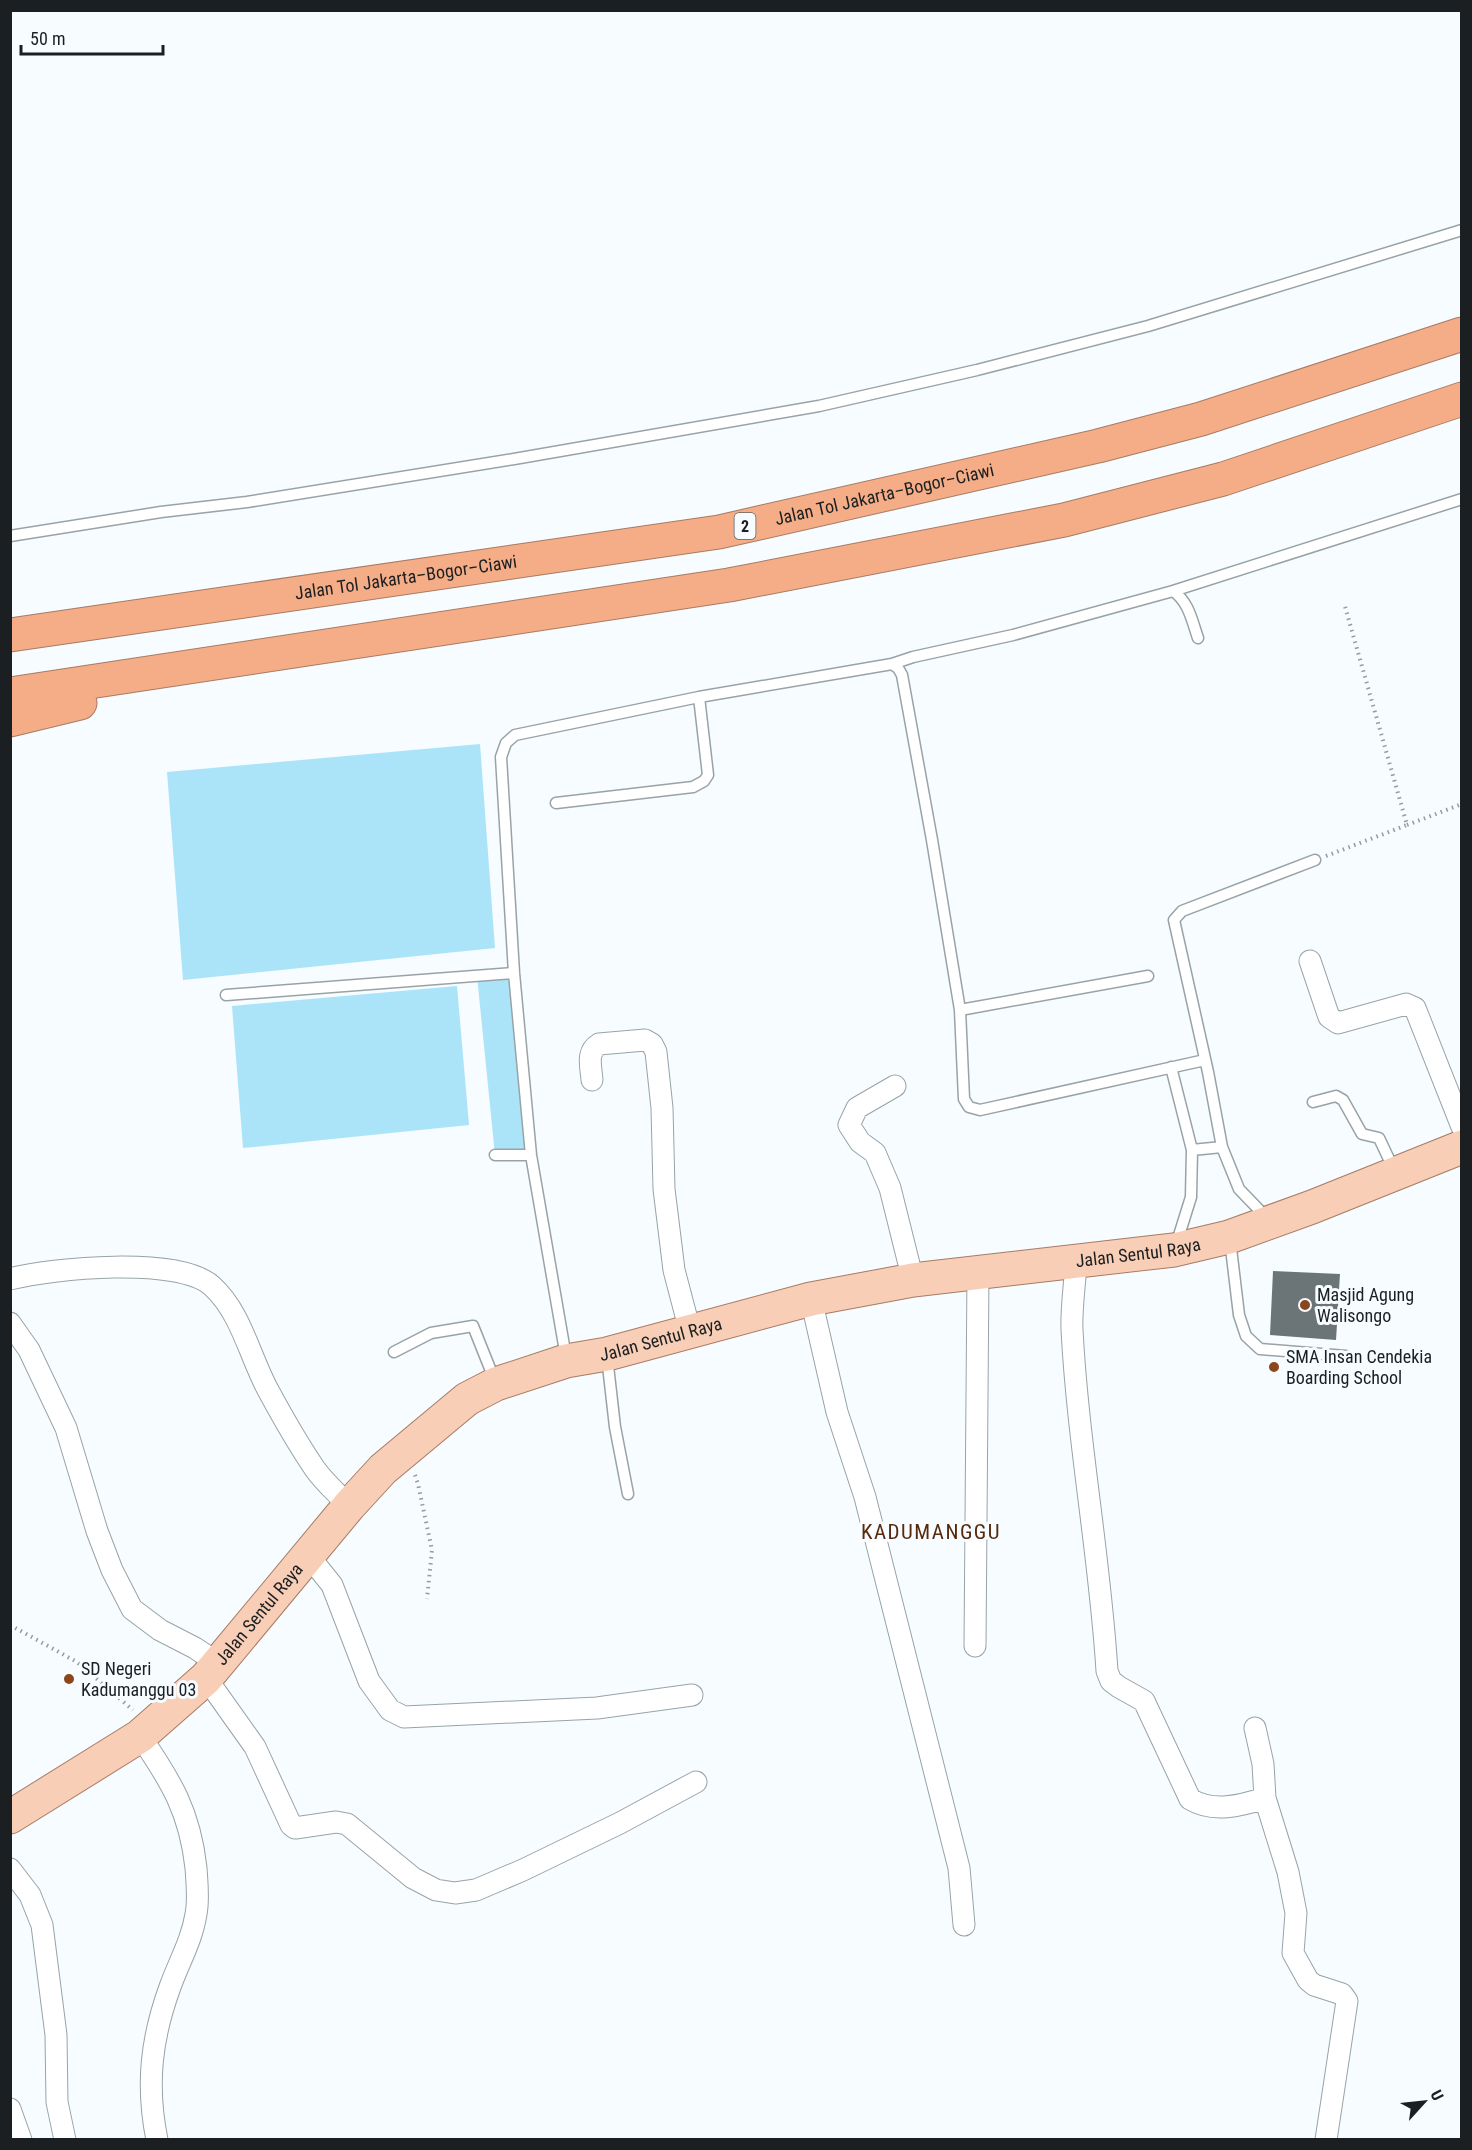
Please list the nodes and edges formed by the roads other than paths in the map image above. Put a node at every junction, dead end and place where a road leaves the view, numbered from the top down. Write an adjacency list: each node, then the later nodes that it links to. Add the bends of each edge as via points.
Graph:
1 (1461, 230): 5 (lane, via 1148,326 819,406 247,502)
2 (1461, 334): 7 (highway, Jalan Tol Jakarta–Bogor–Ciawi / 2, via 1201,419 719,532)
3 (1461, 399): 9 (highway, via 1223,479 1064,520 729,585)
4 (1461, 499): 6 (lane)
5 (10, 536)
6 (1173, 591): 8 (lane, via 1187,606); 10 (lane)
7 (10, 635)
8 (1198, 638)
9 (277, 655): 11 (highway); 13 (highway)
10 (892, 664): 12 (lane); 20 (lane, via 902,675)
11 (10, 694)
12 (699, 697): 14 (lane, via 708,775 704,781 693,787); 17 (lane, via 515,735 506,743 501,757)
13 (10, 720)
14 (556, 802)
15 (1315, 860): 21 (lane, via 1182,911 1174,920)
16 (1310, 962): 26 (street, via 1333,1021 1338,1023 1406,1004 1415,1008)
17 (514, 973): 19 (lane); 31 (lane)
18 (1148, 976): 20 (lane)
19 (226, 995)
20 (960, 1010): 22 (lane, via 964,1099 969,1107 981,1110)
21 (1205, 1060): 22 (lane); 27 (lane)
22 (1171, 1067): 29 (lane)
23 (592, 1080): 42 (street, via 590,1056 599,1044 645,1040 652,1044 662,1108 664,1189 674,1270)
24 (895, 1086): 39 (street, via 857,1108 849,1125 860,1142 875,1153 890,1188)
25 (1313, 1102): 32 (lane, via 1336,1096 1343,1100 1362,1134 1379,1138)
26 (1461, 1127)
27 (1222, 1147): 29 (lane); 33 (lane, via 1239,1189)
28 (1461, 1147): 32 (main road, Jalan Sentul Raya)
29 (1192, 1150): 35 (lane, via 1191,1197)
30 (495, 1155): 31 (lane)
31 (531, 1155): 46 (lane)
32 (1396, 1175): 33 (main road, Jalan Sentul Raya)
33 (1270, 1222): 34 (main road, Jalan Sentul Raya)
34 (1230, 1237): 35 (main road, Jalan Sentul Raya); 45 (lane, via 1239,1315 1246,1336 1260,1349)
35 (1174, 1250): 36 (main road, Jalan Sentul Raya)
36 (1076, 1262): 37 (main road, Jalan Sentul Raya); 57 (street, via 1072,1328 1107,1671 1111,1681 1144,1701 1190,1799 1200,1805 1221,1807)
37 (978, 1272): 39 (main road, Jalan Sentul Raya); 51 (street)
38 (10, 1279): 49 (street, via 90,1267 152,1268 182,1272 211,1285 230,1308 267,1389 316,1470)
39 (913, 1280): 40 (main road, Jalan Sentul Raya)
40 (811, 1299): 42 (main road, Jalan Sentul Raya); 60 (street, via 837,1412 866,1497 960,1878)
41 (10, 1323): 52 (street, via 29,1350 66,1428 96,1531 132,1609 160,1630 195,1648)
42 (690, 1331): 44 (main road, Jalan Sentul Raya)
43 (394, 1352): 47 (lane, via 431,1333 473,1326)
44 (607, 1354): 46 (main road, Jalan Sentul Raya); 48 (lane)
45 (1346, 1356)
46 (566, 1361): 47 (main road, Jalan Sentul Raya)
47 (496, 1384): 49 (main road, Jalan Sentul Raya, via 467,1399 403,1450)
48 (628, 1494)
49 (349, 1506): 50 (main road, Jalan Sentul Raya)
50 (308, 1555): 52 (main road, Jalan Sentul Raya); 53 (street, via 332,1586 369,1681 390,1710 404,1717 597,1708)
51 (975, 1646)
52 (213, 1671): 55 (main road, Jalan Sentul Raya); 56 (street, via 255,1747 291,1825 295,1828 347,1824 413,1878 436,1890 476,1890 577,1845)
53 (692, 1695)
54 (1255, 1728): 57 (street)
55 (146, 1731): 58 (main road, Jalan Sentul Raya); 64 (street, via 183,1807 192,1837 198,1888 193,1931 156,2029 150,2084)
56 (696, 1782)
57 (1265, 1798): 65 (street, via 1296,1912 1293,1953 1308,1980 1342,1994 1347,2001)
58 (10, 1817)
59 (10, 1869): 63 (street, via 30,1895 42,1925 56,2035 57,2102)
60 (964, 1925)
61 (10, 2109): 62 (street)
62 (21, 2139)
63 (65, 2139)
64 (157, 2139)
65 (1326, 2139)

